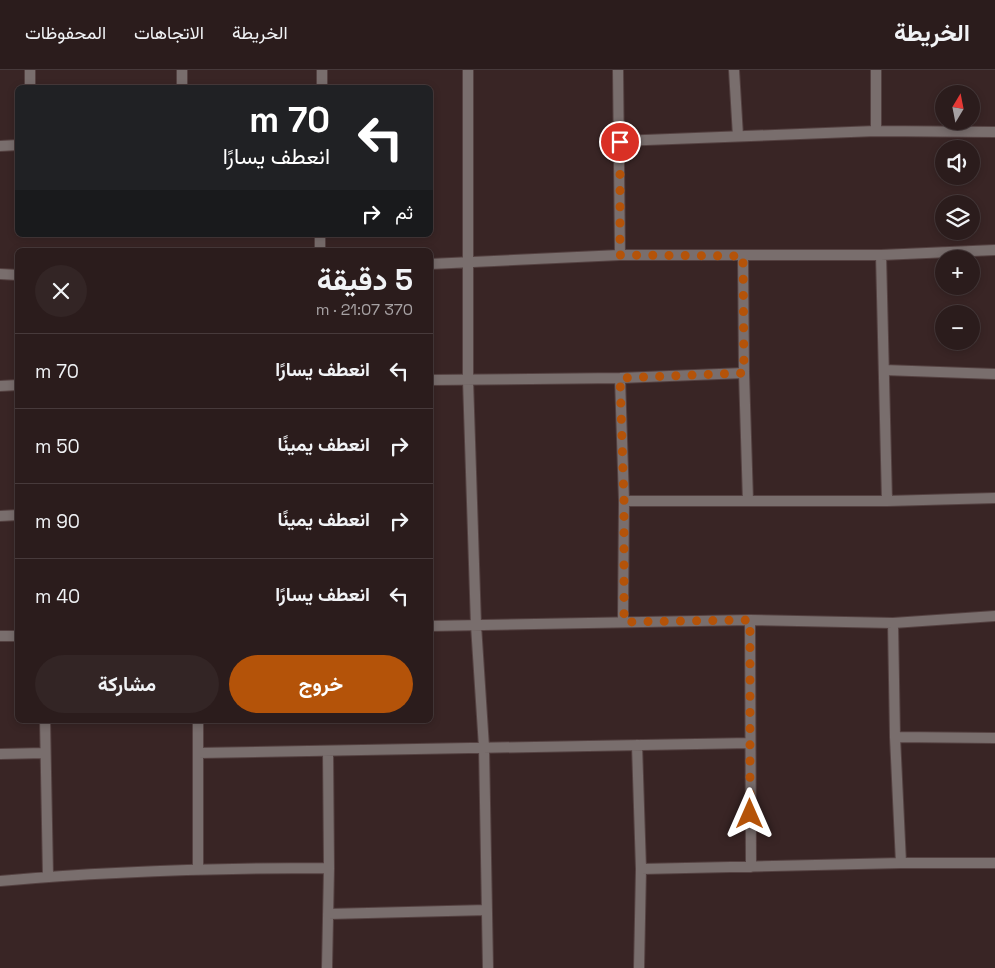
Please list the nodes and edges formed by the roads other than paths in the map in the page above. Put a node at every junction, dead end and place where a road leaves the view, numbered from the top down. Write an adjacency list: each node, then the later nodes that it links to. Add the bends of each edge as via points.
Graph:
1 (30, 70): 8 (street)
2 (182, 70): 9 (street)
3 (322, 70): 10 (street)
4 (468, 70): 21 (street)
5 (618, 70): 14 (street)
6 (734, 70): 13 (street)
7 (876, 70): 11 (street)
8 (30, 85)
9 (182, 85)
10 (322, 85)
11 (876, 131): 12 (street); 13 (street)
12 (995, 132)
13 (738, 136): 14 (street)
14 (620, 142): 19 (street)
15 (15, 145): 16 (street)
16 (0, 146)
17 (995, 250): 18 (street)
18 (881, 254): 20 (street); 25 (street)
19 (620, 255): 20 (street); 21 (street)
20 (743, 256): 26 (street)
21 (469, 262): 22 (street); 30 (street)
22 (433, 264)
23 (0, 274): 24 (street)
24 (15, 274)
25 (884, 370): 27 (street); 36 (street)
26 (744, 373): 28 (street); 35 (street)
27 (995, 374)
28 (620, 378): 30 (street); 34 (street)
29 (433, 380): 30 (street)
30 (468, 380): 43 (street)
31 (15, 385): 32 (street)
32 (0, 386)
33 (995, 498): 36 (street)
34 (624, 501): 35 (street); 41 (street)
35 (748, 501): 36 (street)
36 (887, 501)
37 (15, 515): 38 (street)
38 (0, 516)
39 (995, 616): 42 (street)
40 (750, 620): 41 (street); 42 (street); 51 (street)
41 (624, 622): 43 (street)
42 (893, 622): 49 (street)
43 (476, 625): 44 (street); 53 (street)
44 (433, 626)
45 (0, 636): 46 (street)
46 (15, 636)
47 (45, 723): 57 (street)
48 (198, 723): 55 (street)
49 (895, 737): 50 (street); 58 (street)
50 (995, 738)
51 (750, 743): 52 (street); 60 (street)
52 (637, 746): 53 (street); 63 (street)
53 (484, 747): 54 (street); 66 (street)
54 (328, 751): 55 (street); 61 (street)
55 (198, 753): 62 (street)
56 (0, 754): 57 (street)
57 (44, 754): 64 (street)
58 (901, 863): 59 (street); 60 (street)
59 (995, 863)
60 (751, 867): 63 (street)
61 (329, 868): 62 (street); 67 (street)
62 (198, 869): 64 (street)
63 (641, 869): 70 (street)
64 (48, 876): 65 (street)
65 (0, 880)
66 (487, 910): 67 (street); 69 (street)
67 (328, 914): 68 (street)
68 (327, 968)
69 (488, 968)
70 (639, 968)

